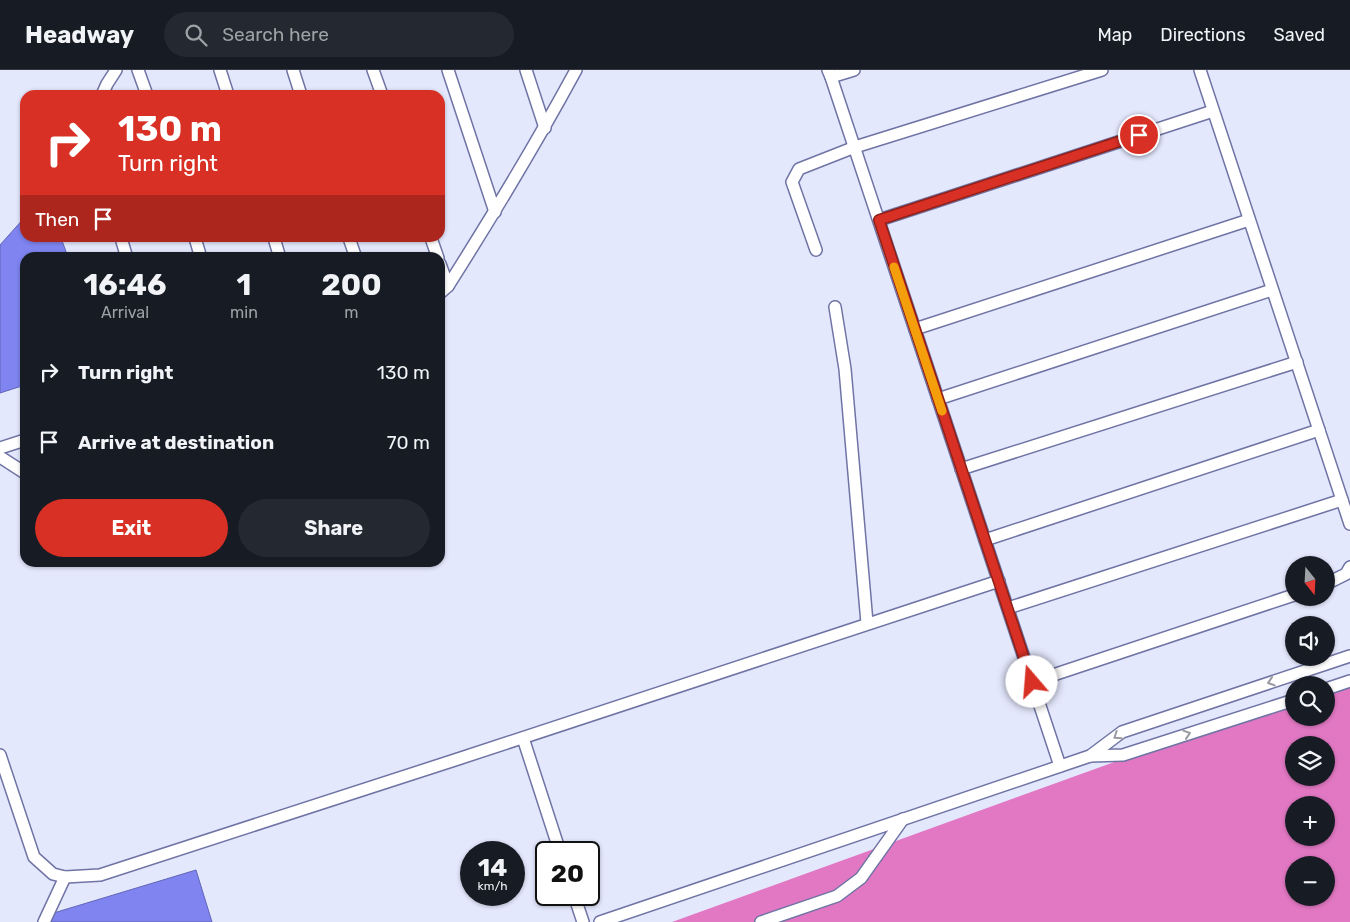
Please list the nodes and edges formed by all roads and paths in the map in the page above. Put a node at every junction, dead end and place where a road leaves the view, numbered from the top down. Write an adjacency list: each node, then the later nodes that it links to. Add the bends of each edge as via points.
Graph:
1 (116, 70): 13 (lane)
2 (138, 70): 14 (lane)
3 (220, 70): 15 (lane)
4 (293, 70): 16 (lane)
5 (374, 70): 17 (lane)
6 (448, 70): 21 (lane)
7 (526, 70): 19 (lane)
8 (576, 70): 19 (lane)
9 (854, 70): 12 (lane)
10 (1102, 70): 20 (lane)
11 (1200, 70): 18 (lane)
12 (830, 74): 20 (lane)
13 (104, 90)
14 (144, 90)
15 (226, 90)
16 (299, 90)
17 (380, 90)
18 (1213, 111): 22 (lane); 23 (lane)
19 (545, 128): 21 (lane)
20 (855, 147): 22 (lane); 24 (lane, via 799,169 792,182)
21 (495, 212): 25 (lane)
22 (879, 220): 28 (lane)
23 (1249, 220): 26 (lane); 28 (lane)
24 (816, 250)
25 (445, 288)
26 (1272, 290): 29 (lane); 30 (lane)
27 (835, 307): 45 (lane, via 845,368)
28 (915, 329): 30 (lane)
29 (1296, 362): 31 (lane); 35 (lane)
30 (938, 399): 35 (lane)
31 (1319, 430): 37 (lane); 39 (lane)
32 (20, 442): 33 (lane)
33 (0, 448)
34 (0, 457): 36 (lane)
35 (961, 469): 39 (lane)
36 (20, 470)
37 (1342, 500): 38 (lane); 44 (lane)
38 (1350, 524)
39 (985, 540): 42 (lane)
40 (1350, 567): 41 (lane, via 1346,574)
41 (1335, 580)
42 (999, 581): 44 (lane); 45 (lane)
43 (1285, 598): 48 (lane)
44 (1008, 608): 48 (lane)
45 (867, 623): 51 (lane)
46 (1350, 656): 53 (lane, one-way to 53, via 1122,732)
47 (1350, 681): 49 (lane)
48 (1032, 682): 54 (lane)
49 (1335, 686)
50 (1285, 703): 53 (lane, one-way to 50, via 1123,755)
51 (523, 738): 56 (lane); 57 (lane, via 100,875)
52 (0, 754): 57 (lane, via 34,857 53,874)
53 (1090, 756): 54 (lane)
54 (1060, 766): 55 (lane)
55 (903, 819): 59 (lane); 62 (lane, via 862,878 837,896)
56 (556, 841)
57 (65, 877): 60 (lane)
58 (578, 906): 61 (lane)
59 (604, 921)
60 (44, 922)
61 (583, 922)
62 (761, 922)

